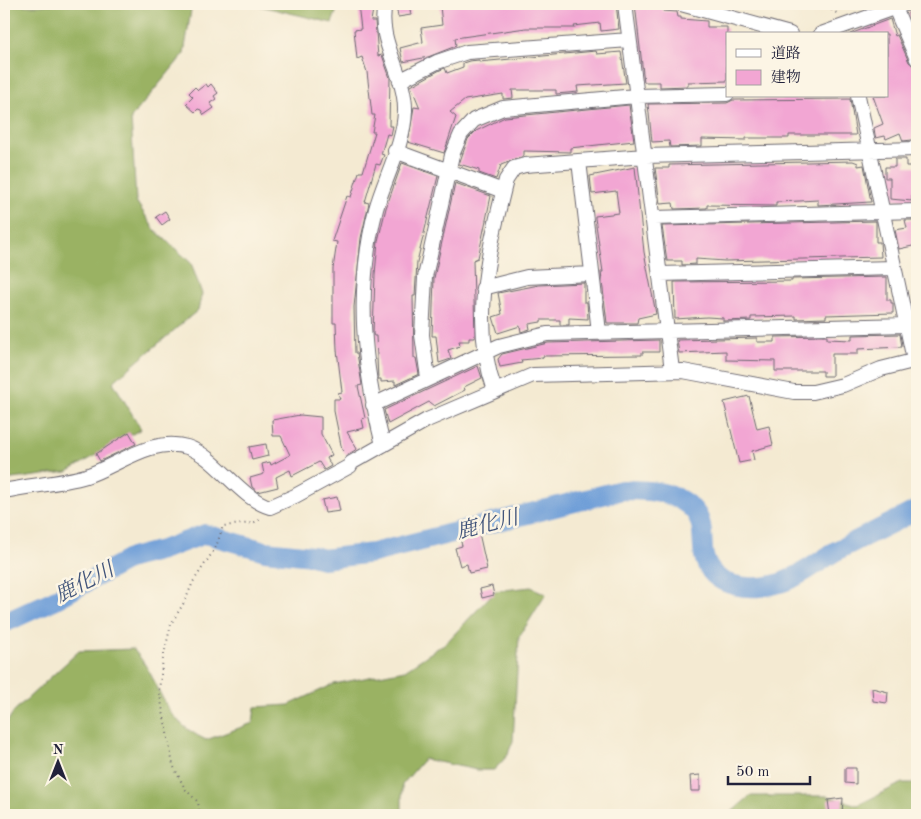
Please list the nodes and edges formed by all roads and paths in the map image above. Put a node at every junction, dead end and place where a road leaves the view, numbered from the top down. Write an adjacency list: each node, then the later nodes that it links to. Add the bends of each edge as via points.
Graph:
1 (27, 4): 2 (path)
2 (48, 4)
3 (385, 4): 11 (street, via 388,44)
4 (625, 4): 9 (street)
5 (681, 4): 8 (street)
6 (900, 6): 7 (street); 10 (street)
7 (840, 31)
8 (783, 32)
9 (629, 40): 11 (street, via 467,52); 13 (street)
10 (917, 59)
11 (401, 80): 17 (street, via 405,112)
12 (726, 94): 13 (street)
13 (636, 96): 18 (street); 20 (street, via 493,110 474,120 461,134)
14 (858, 98): 16 (street)
15 (917, 148): 16 (street)
16 (869, 150): 18 (street); 23 (street)
17 (395, 151): 20 (street); 37 (street, via 376,209 365,274 364,347)
18 (645, 156): 19 (street); 24 (street)
19 (579, 161): 21 (street, via 514,168 508,174); 26 (street)
20 (448, 171): 21 (street); 35 (street, via 425,277 422,335)
21 (503, 191): 28 (street)
22 (917, 211): 23 (street)
23 (883, 212): 24 (street); 25 (street)
24 (653, 218): 27 (street)
25 (894, 268): 27 (street); 29 (street)
26 (592, 274): 28 (street, via 527,277); 31 (street)
27 (660, 274): 30 (street)
28 (483, 288): 32 (street)
29 (907, 325): 30 (street); 33 (street)
30 (666, 331): 31 (street); 34 (street)
31 (599, 332): 32 (street, via 531,336)
32 (484, 352): 35 (street); 36 (street)
33 (916, 360): 34 (street, via 813,392 794,392)
34 (672, 370): 36 (street, via 533,375)
35 (428, 378): 37 (street)
36 (495, 391): 38 (street, via 427,420)
37 (373, 405): 38 (street)
38 (383, 445): 40 (street, via 350,466)
39 (4, 491): 40 (street, via 88,475 138,452 166,445 187,446 258,502)
40 (270, 507): 41 (path, via 264,518 253,523 223,526 216,547 171,624 163,659 159,690 172,765 185,789 198,802)
41 (200, 815)

